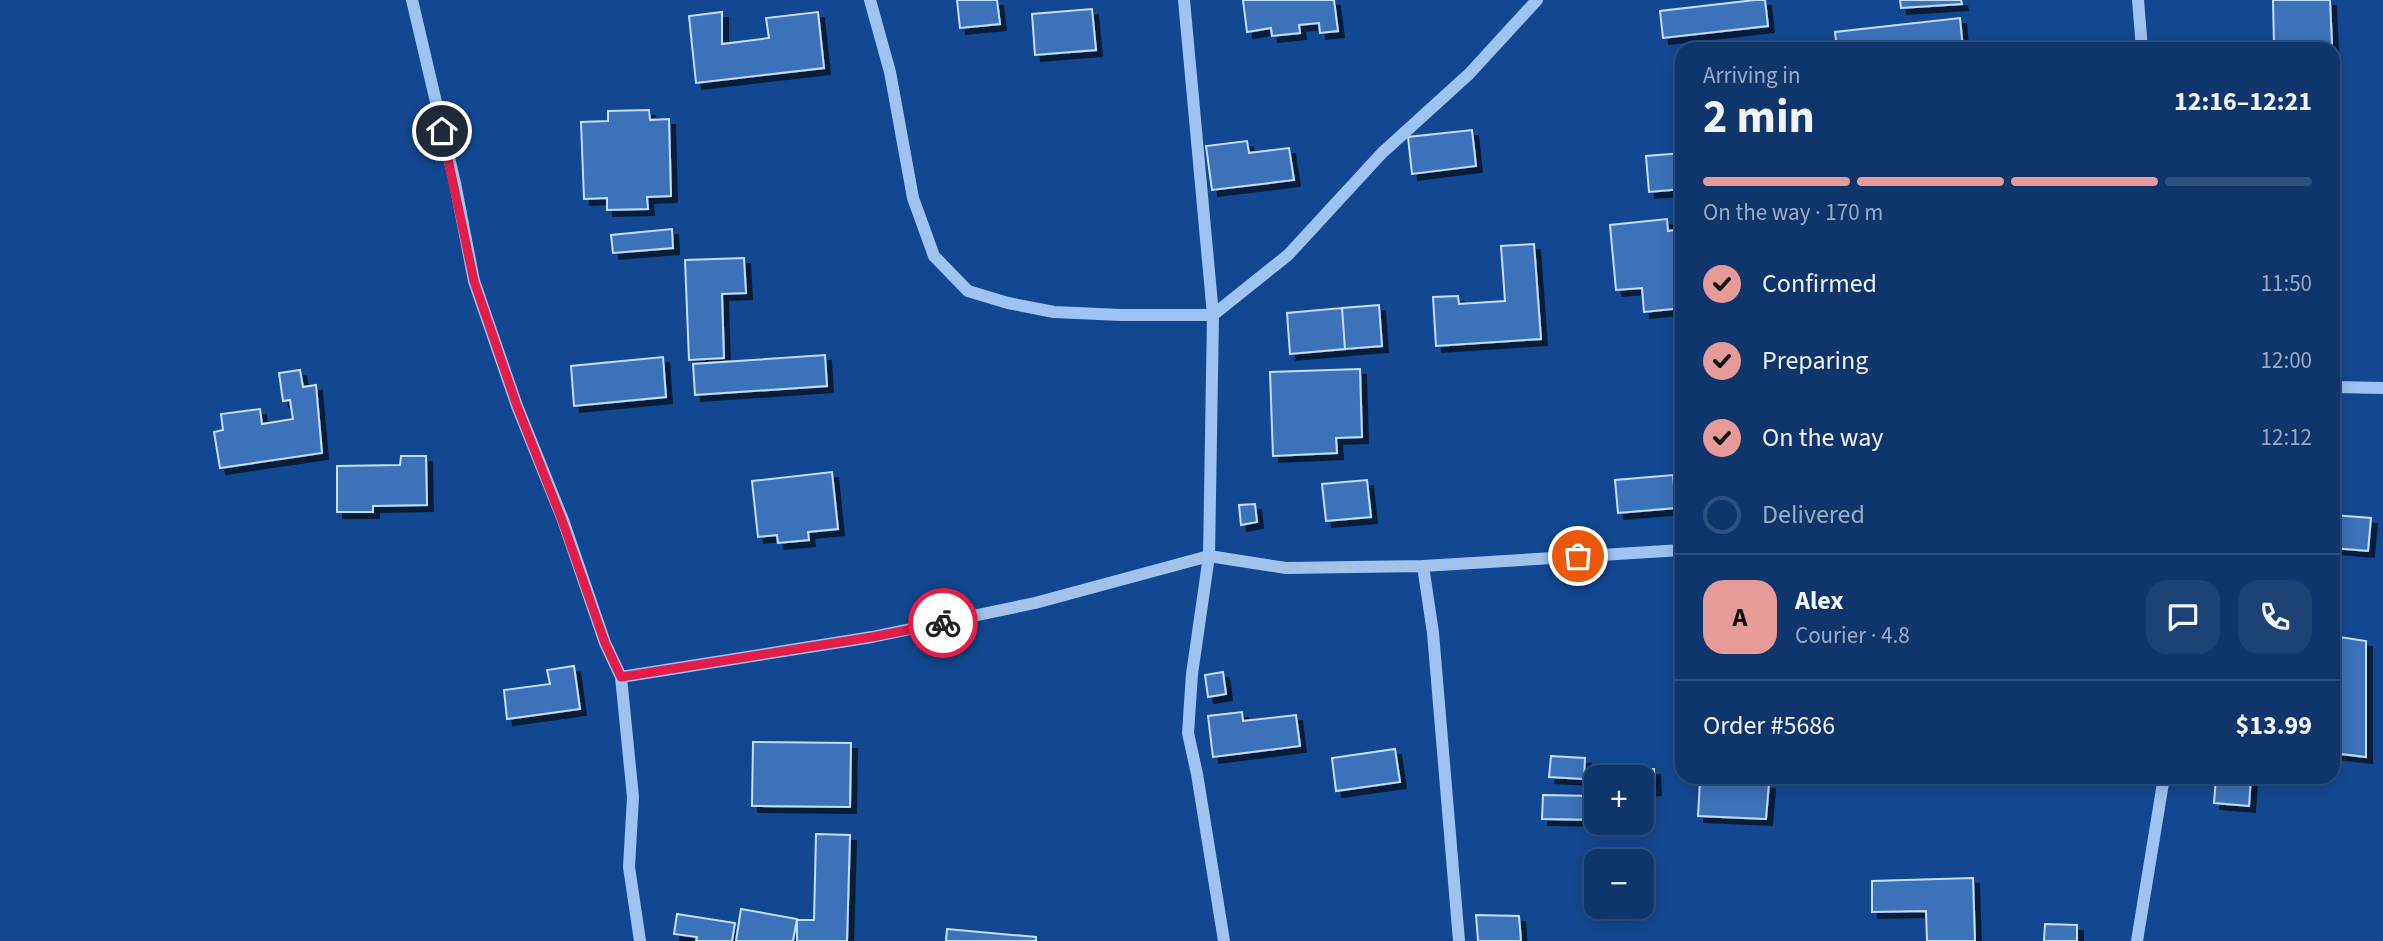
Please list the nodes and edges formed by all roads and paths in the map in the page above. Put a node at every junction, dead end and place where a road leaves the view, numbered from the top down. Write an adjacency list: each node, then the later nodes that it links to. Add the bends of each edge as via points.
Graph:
1 (412, 0): 13 (street, via 474,281)
2 (870, 0): 7 (street, via 890,72 913,198 934,256 968,291 1054,312)
3 (1184, 0): 7 (street)
4 (1537, 0): 7 (street, via 1469,74 1382,153 1288,255)
5 (2138, 0): 6 (street)
6 (2141, 42)
7 (1213, 315): 11 (street)
8 (2340, 387): 9 (street)
9 (2383, 388)
10 (1675, 550): 12 (street)
11 (1209, 556): 12 (street, via 1286,568); 13 (street, via 1035,603 886,635); 16 (street, via 1188,733)
12 (1423, 566): 17 (street)
13 (621, 677): 15 (street, via 633,797 629,867)
14 (2163, 784): 18 (street)
15 (640, 941)
16 (1224, 941)
17 (1459, 941)
18 (2137, 941)

